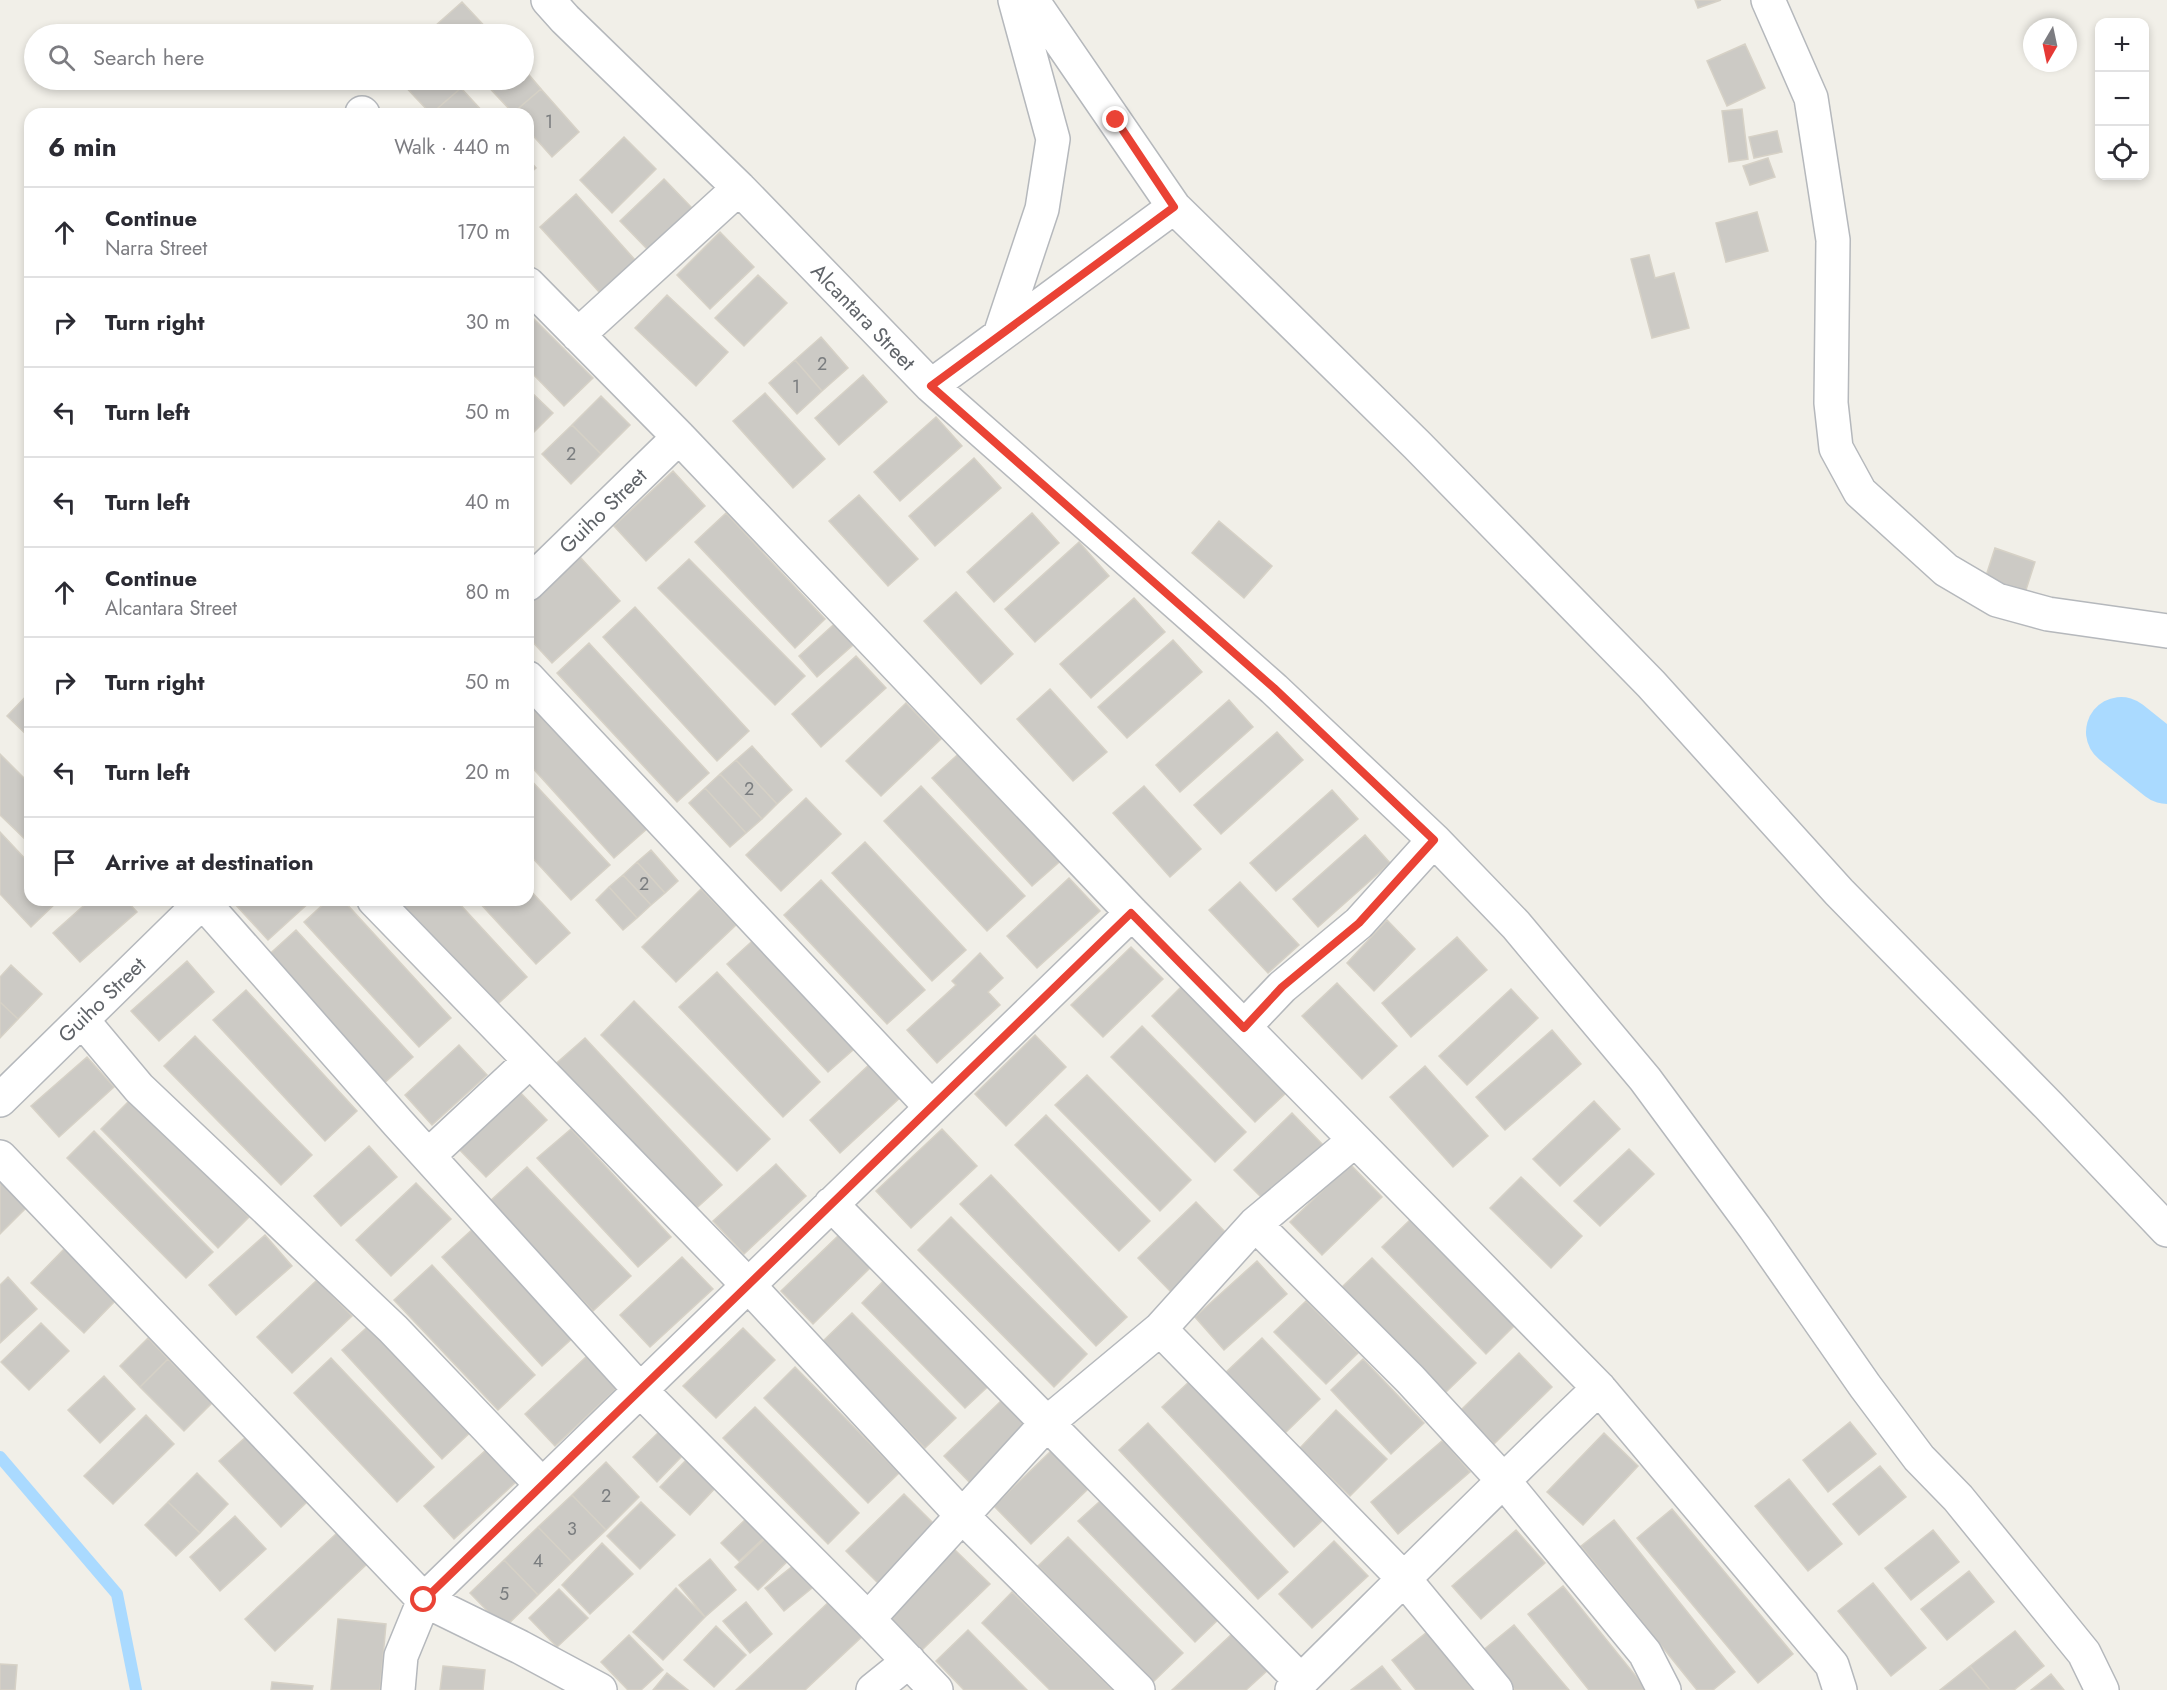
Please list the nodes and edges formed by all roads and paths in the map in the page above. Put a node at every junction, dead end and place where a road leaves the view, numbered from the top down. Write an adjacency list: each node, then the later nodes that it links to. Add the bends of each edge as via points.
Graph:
1 (548, 0): 5 (street, Alcantara Street)
2 (1015, 0): 9 (street, via 1053,139 1042,209)
3 (1032, 0): 6 (street)
4 (1768, 0): 13 (street, via 1811,98 1833,240 1831,402 1836,448 1860,492 1946,570 1997,600 2048,614)
5 (739, 188): 8 (street); 10 (street, Alcantara Street)
6 (1174, 207): 9 (street); 30 (street, via 1417,445 1643,676 1839,892)
7 (534, 290): 8 (street)
8 (578, 335): 11 (street)
9 (1000, 335): 10 (street)
10 (931, 386): 15 (street, Alcantara Street, via 1274,688)
11 (679, 437): 12 (street, Guiho Street); 19 (street)
12 (534, 578)
13 (2167, 631)
14 (534, 684): 24 (street)
15 (1434, 840): 21 (street, via 1359,923 1282,987); 53 (street, Alcantara Street, via 1516,925 1645,1079 1919,1458 1958,1498 2084,1653)
16 (199, 906): 20 (street, Guiho Street)
17 (208, 906): 26 (street)
18 (380, 906): 22 (street)
19 (1131, 913): 21 (street); 24 (street)
20 (82, 1020): 23 (street, Guiho Street); 37 (street, via 139,1088 393,1329)
21 (1244, 1028): 25 (street)
22 (530, 1061): 26 (street); 31 (street)
23 (0, 1100)
24 (931, 1107): 28 (street)
25 (1355, 1140): 29 (street); 33 (street)
26 (428, 1156): 34 (street)
27 (0, 1157): 40 (street)
28 (831, 1204): 31 (street); 35 (street)
29 (1255, 1224): 32 (street); 36 (street, via 1410,1378)
30 (2167, 1230)
31 (748, 1285): 34 (street); 38 (street)
32 (1160, 1329): 35 (street); 39 (street)
33 (1599, 1388): 36 (street); 52 (street, via 1832,1665)
34 (640, 1390): 37 (street); 41 (street)
35 (1047, 1423): 38 (street); 44 (street)
36 (1503, 1480): 39 (street); 51 (street, via 1645,1653)
37 (542, 1485): 40 (street)
38 (961, 1515): 41 (street); 49 (street)
39 (1405, 1580): 44 (street); 50 (street)
40 (424, 1600): 43 (street); 45 (street, via 400,1656)
41 (868, 1619): 42 (street)
42 (909, 1661): 47 (street); 48 (street)
43 (559, 1680): 46 (street)
44 (1297, 1685)
45 (398, 1690)
46 (600, 1690)
47 (873, 1690)
48 (936, 1690)
49 (1138, 1690)
50 (1496, 1690)
51 (1664, 1690)
52 (1840, 1690)
53 (2102, 1690)

